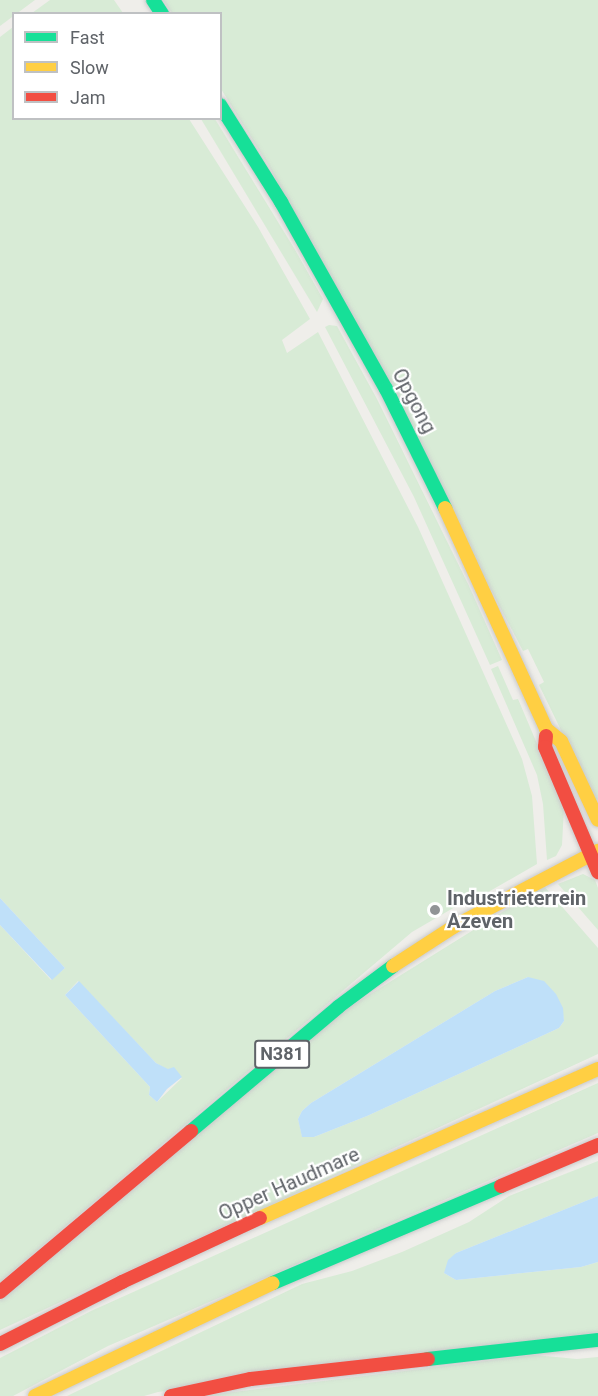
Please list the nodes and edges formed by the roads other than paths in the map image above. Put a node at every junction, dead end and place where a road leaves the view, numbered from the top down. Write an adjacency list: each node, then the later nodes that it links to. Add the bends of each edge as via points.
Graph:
1 (222, 108): 2 (main road, Opgong, via 281,202 391,399 471,560)
2 (546, 729): 3 (main road, Opgong, via 561,741); 4 (main road, Opgong, via 545,747)
3 (598, 820)
4 (594, 852): 5 (main road, Opgong); 8 (main road, N381, via 405,957 338,1007)
5 (598, 872)
6 (598, 1069): 10 (main road, Opper Haudmare, via 313,1193)
7 (598, 1145): 11 (main road, via 313,1264)
8 (0, 1292)
9 (598, 1340): 12 (main road, via 251,1379)
10 (0, 1344)
11 (35, 1396)
12 (171, 1396)

